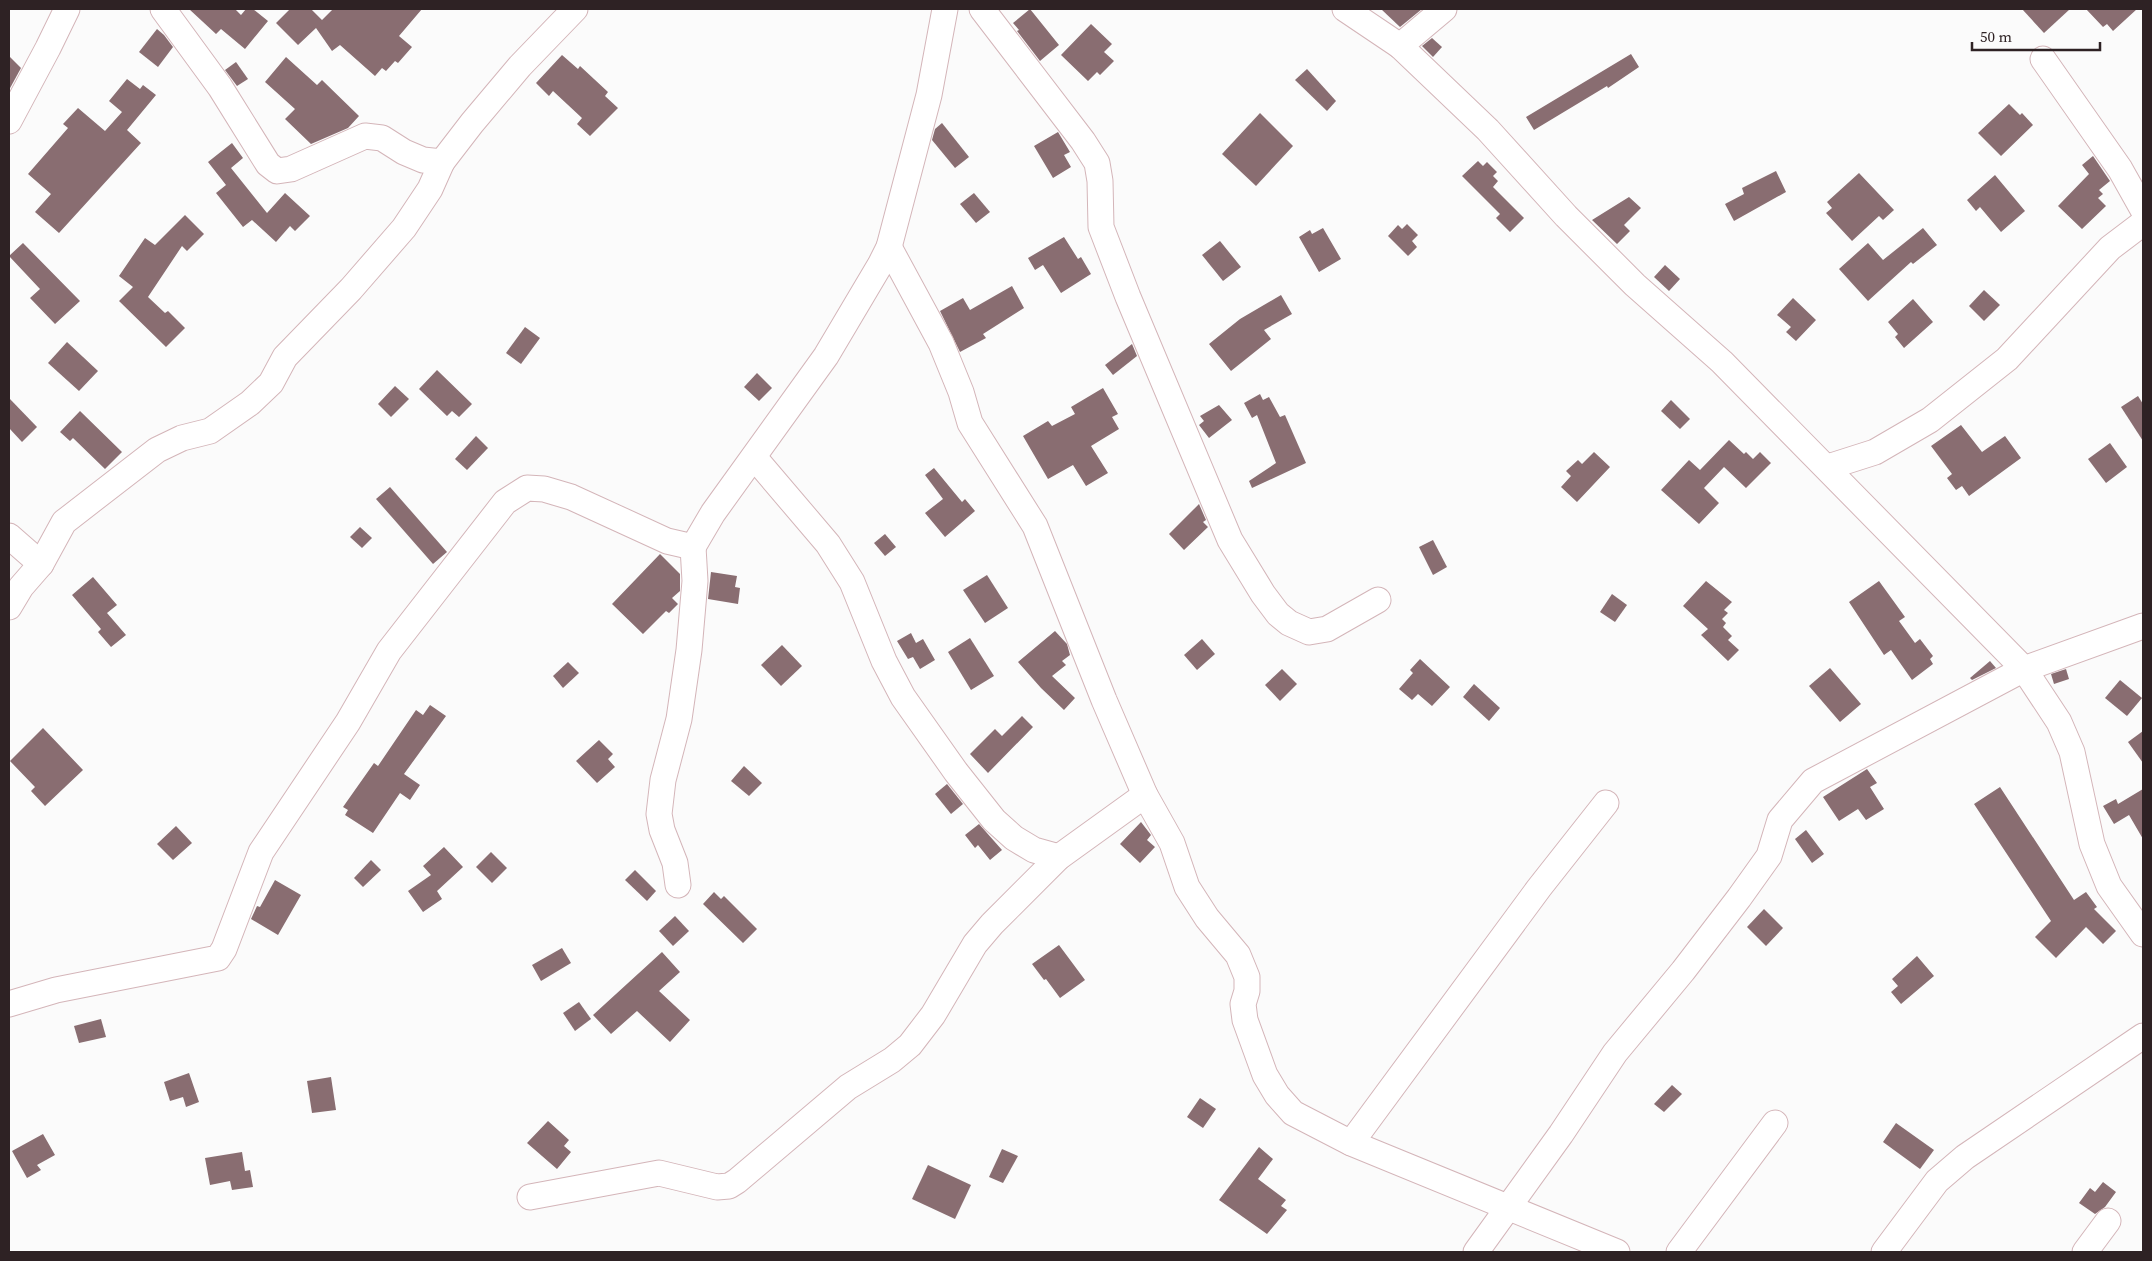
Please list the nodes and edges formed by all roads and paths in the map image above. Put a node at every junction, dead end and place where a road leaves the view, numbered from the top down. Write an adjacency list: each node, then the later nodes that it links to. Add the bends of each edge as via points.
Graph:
1 (67, 9): 10 (street)
2 (163, 9): 11 (street, via 220,87 268,164 277,171 291,169 365,136 382,138 424,160)
3 (575, 9): 11 (street, via 520,66)
4 (945, 9): 14 (street, via 930,95)
5 (982, 9): 20 (street, via 1097,163 1101,227 1230,540 1263,594 1284,618 1309,632 1327,629)
6 (1345, 9): 8 (street)
7 (1444, 9): 8 (street)
8 (1400, 46): 16 (street, via 1488,130 1566,216 1635,285 1722,362)
9 (2043, 59): 12 (street, via 2120,168)
10 (9, 121)
11 (442, 162): 19 (street, via 430,189 404,228 285,357 271,383 250,404 210,431 182,438 157,450 64,522)
12 (2143, 210)
13 (2143, 223): 16 (street, via 2110,248 2007,359 1930,420 1876,452)
14 (889, 247): 15 (street, via 826,356); 24 (street, via 940,343 962,392 970,423 1035,526)
15 (754, 458): 18 (street); 26 (street, via 833,551 852,582 884,661 903,697 956,772 994,820 1014,838 1034,850)
16 (1828, 467): 23 (street)
17 (9, 536): 19 (street)
18 (693, 547): 27 (street, via 695,581 690,650 659,814 675,863); 29 (street, via 668,541 571,497 544,489 527,488 505,502 389,651 348,722 261,852 218,958 56,990)
19 (41, 564): 21 (street)
20 (1378, 600)
21 (9, 607)
22 (2143, 626): 23 (street)
23 (2024, 669): 28 (street, via 2059,722 2072,752 2092,844 2109,886); 34 (street, via 1813,781 1780,820 1769,856 1739,898 1615,1053)
24 (1145, 795): 26 (street); 32 (street, via 1172,843 1193,898 1238,955 1247,977 1243,1004 1245,1020 1265,1075 1293,1113)
25 (1606, 803): 32 (street)
26 (1059, 857): 33 (street, via 975,944 910,1046 848,1087 738,1181 717,1187 659,1174)
27 (678, 885)
28 (2143, 934)
29 (9, 1004)
30 (2143, 1036): 39 (street, via 1965,1157 1938,1180)
31 (1775, 1123): 38 (street)
32 (1351, 1143): 34 (street)
33 (530, 1197)
34 (1508, 1208): 36 (street); 37 (street)
35 (2108, 1221): 40 (street)
36 (1476, 1252)
37 (1617, 1252)
38 (1679, 1252)
39 (1884, 1252)
40 (2085, 1252)

